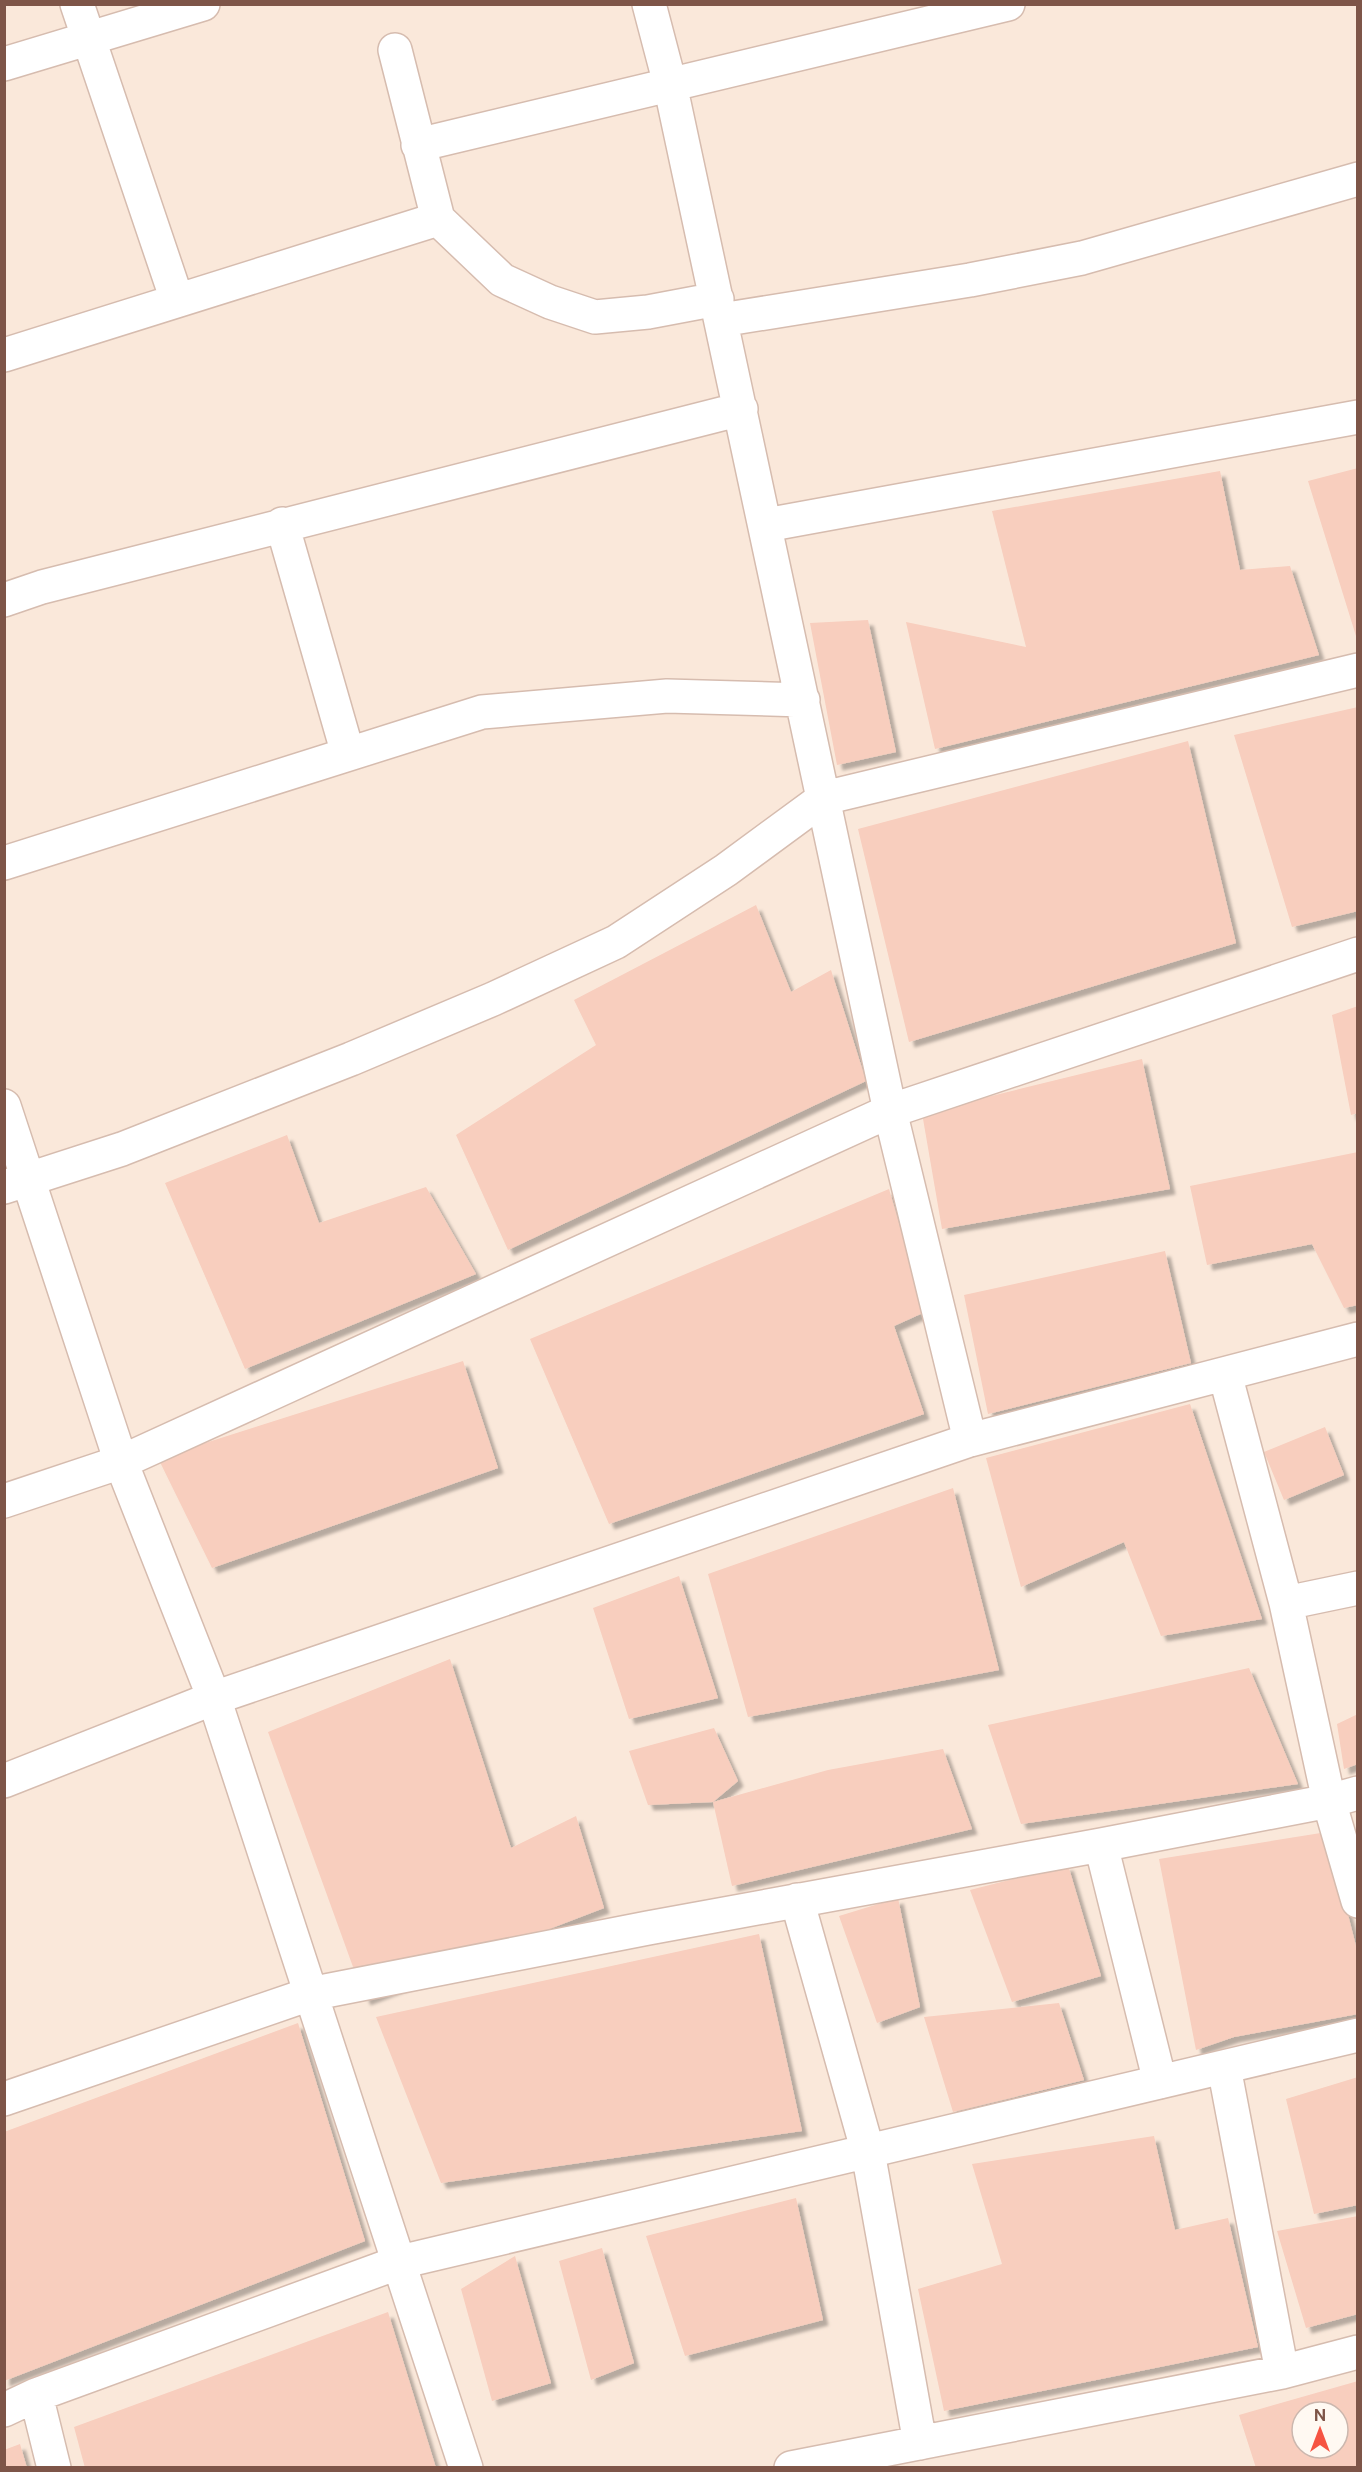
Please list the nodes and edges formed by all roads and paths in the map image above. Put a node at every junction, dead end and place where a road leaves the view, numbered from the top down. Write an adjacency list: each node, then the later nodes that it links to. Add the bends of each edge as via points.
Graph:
1 (77, 4): 5 (street)
2 (203, 4): 5 (street)
3 (649, 4): 8 (street)
4 (1008, 4): 8 (street)
5 (88, 39): 7 (street); 12 (street)
6 (395, 50): 9 (street)
7 (4, 64)
8 (670, 84): 9 (street); 13 (street)
9 (418, 145): 11 (street)
10 (1358, 179): 13 (street, via 1082,258 970,280)
11 (438, 219): 12 (street); 13 (street, via 502,280 595,317)
12 (177, 300): 14 (street)
13 (719, 309): 15 (street)
14 (4, 356)
15 (741, 409): 17 (street); 18 (street)
16 (1358, 417): 18 (street)
17 (282, 524): 19 (street); 22 (street)
18 (766, 525): 21 (street)
19 (4, 600)
20 (1358, 670): 23 (street)
21 (803, 700): 22 (street, via 668,696 482,712); 23 (street)
22 (348, 754): 24 (street)
23 (824, 798): 27 (street); 28 (street, via 726,870 616,942 351,1059 122,1149)
24 (4, 863)
25 (1358, 954): 27 (street)
26 (4, 1106): 28 (street)
27 (890, 1111): 31 (street); 32 (street)
28 (17, 1182): 32 (street)
29 (1358, 1339): 30 (street)
30 (1225, 1374): 31 (street); 35 (street)
31 (970, 1440): 36 (street)
32 (121, 1462): 33 (street); 36 (street)
33 (4, 1502)
34 (1358, 1588): 35 (street)
35 (1286, 1603): 38 (street)
36 (214, 1698): 37 (street); 42 (street)
37 (4, 1781)
38 (1343, 1797): 39 (street); 41 (street)
39 (1101, 1845): 40 (street); 45 (street)
40 (797, 1900): 42 (street); 47 (street)
41 (1358, 1901)
42 (310, 1994): 46 (street); 48 (street)
43 (1358, 2035): 44 (street)
44 (1224, 2067): 45 (street); 50 (street)
45 (1160, 2082): 47 (street)
46 (4, 2100)
47 (868, 2152): 48 (street); 53 (street)
48 (400, 2262): 51 (street); 55 (street)
49 (1358, 2352): 50 (street)
50 (1282, 2372): 53 (street)
51 (36, 2395): 52 (street); 54 (street)
52 (4, 2410)
53 (920, 2443): 56 (street)
54 (54, 2468)
55 (466, 2468)
56 (791, 2468)

